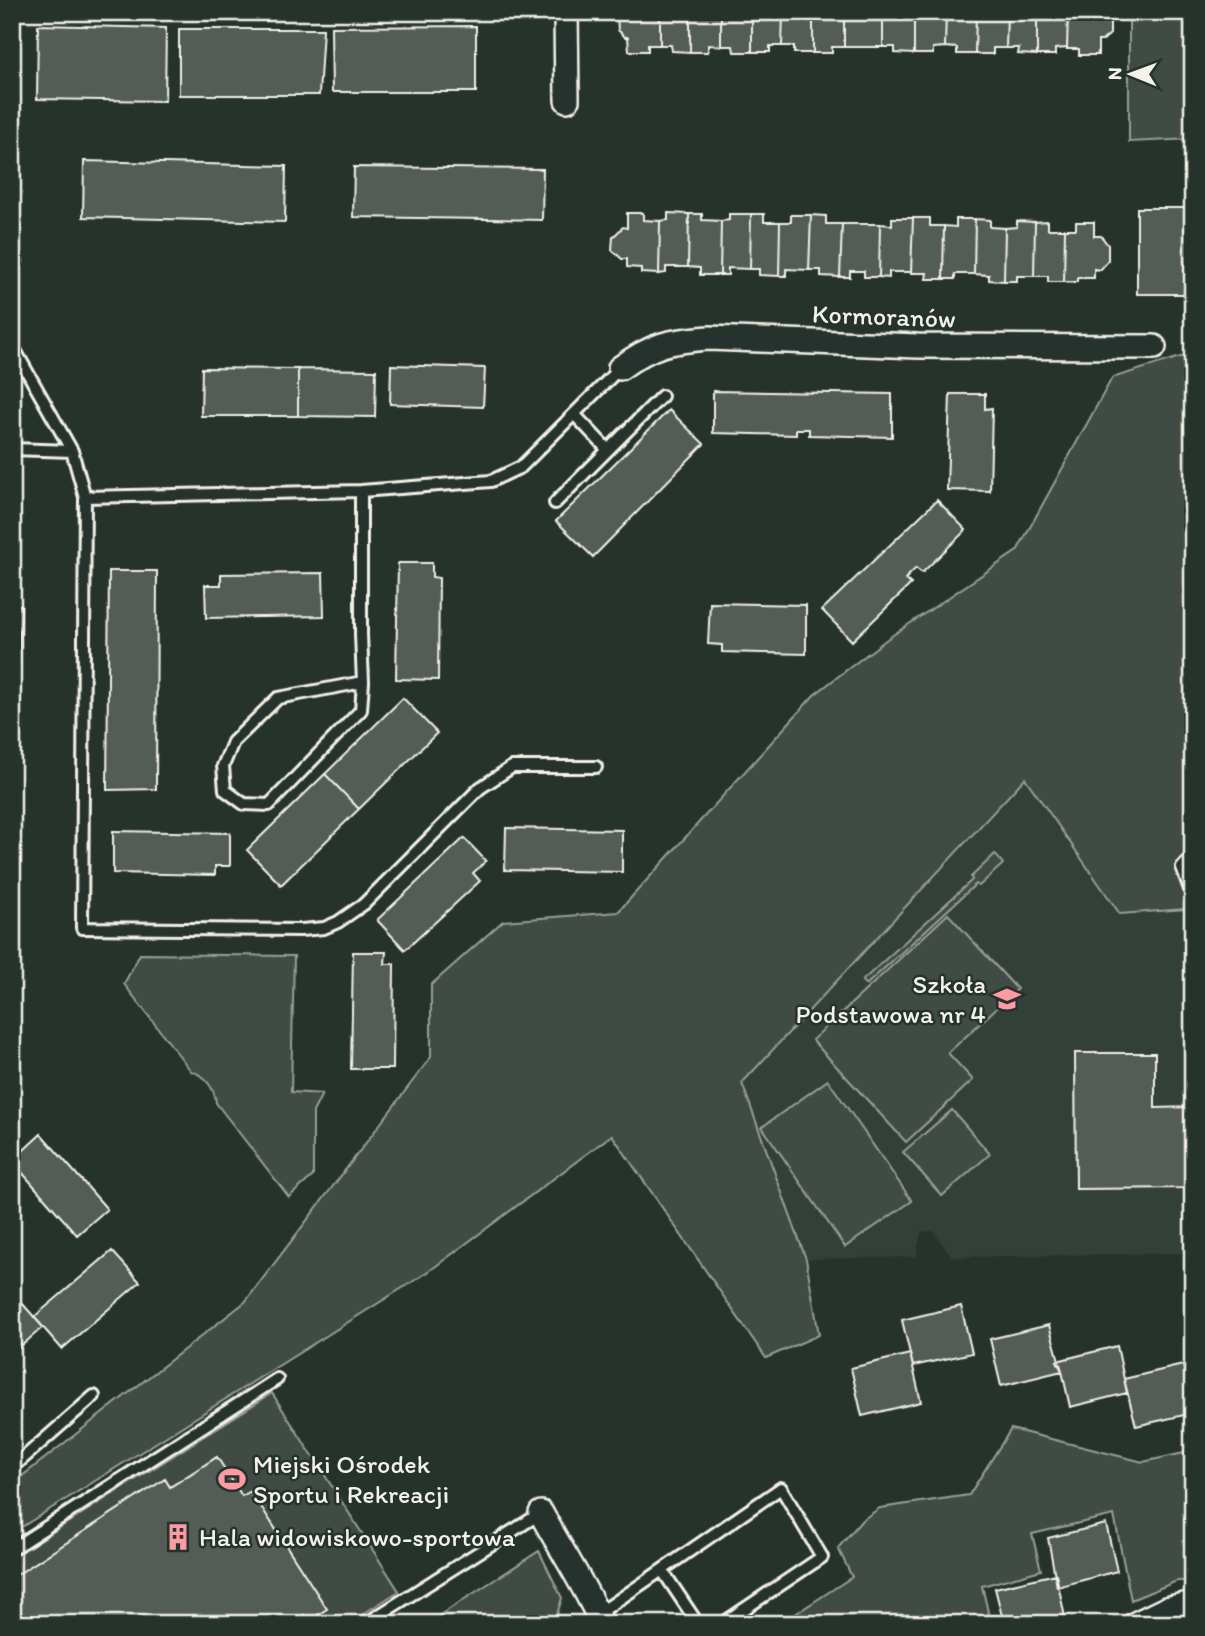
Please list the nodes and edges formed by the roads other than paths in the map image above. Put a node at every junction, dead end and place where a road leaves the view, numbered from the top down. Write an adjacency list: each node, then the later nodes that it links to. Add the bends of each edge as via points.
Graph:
1 (566, 12): 2 (street)
2 (566, 100)
3 (12, 345): 10 (lane)
4 (1154, 347): 5 (street, Kormoranów, via 918,346 709,338 677,340 643,351)
5 (620, 368): 7 (lane)
6 (663, 396): 9 (lane)
7 (574, 414): 9 (lane); 11 (lane, via 521,467 491,481)
8 (12, 449): 10 (lane)
9 (608, 450): 13 (lane)
10 (72, 451): 12 (lane)
11 (361, 491): 12 (lane); 14 (lane)
12 (85, 497): 15 (lane, via 82,929 324,928 364,904 480,788 512,767)
13 (555, 503)
14 (363, 682): 14 (lane, via 362,710 269,805 244,804 225,790 223,766 233,742 278,698)
15 (596, 767)
16 (1193, 856): 17 (lane, via 1182,868)
17 (1193, 897)
18 (277, 1379): 22 (lane)
19 (94, 1396): 20 (lane)
20 (12, 1468)
21 (541, 1513): 25 (street); 26 (lane)
22 (12, 1549)
23 (662, 1570): 25 (lane); 27 (lane); 28 (lane, via 781,1488 822,1557)
24 (1193, 1603): 29 (street, via 1166,1609)
25 (600, 1619)
26 (365, 1624)
27 (698, 1624)
28 (722, 1624)
29 (1135, 1624)

